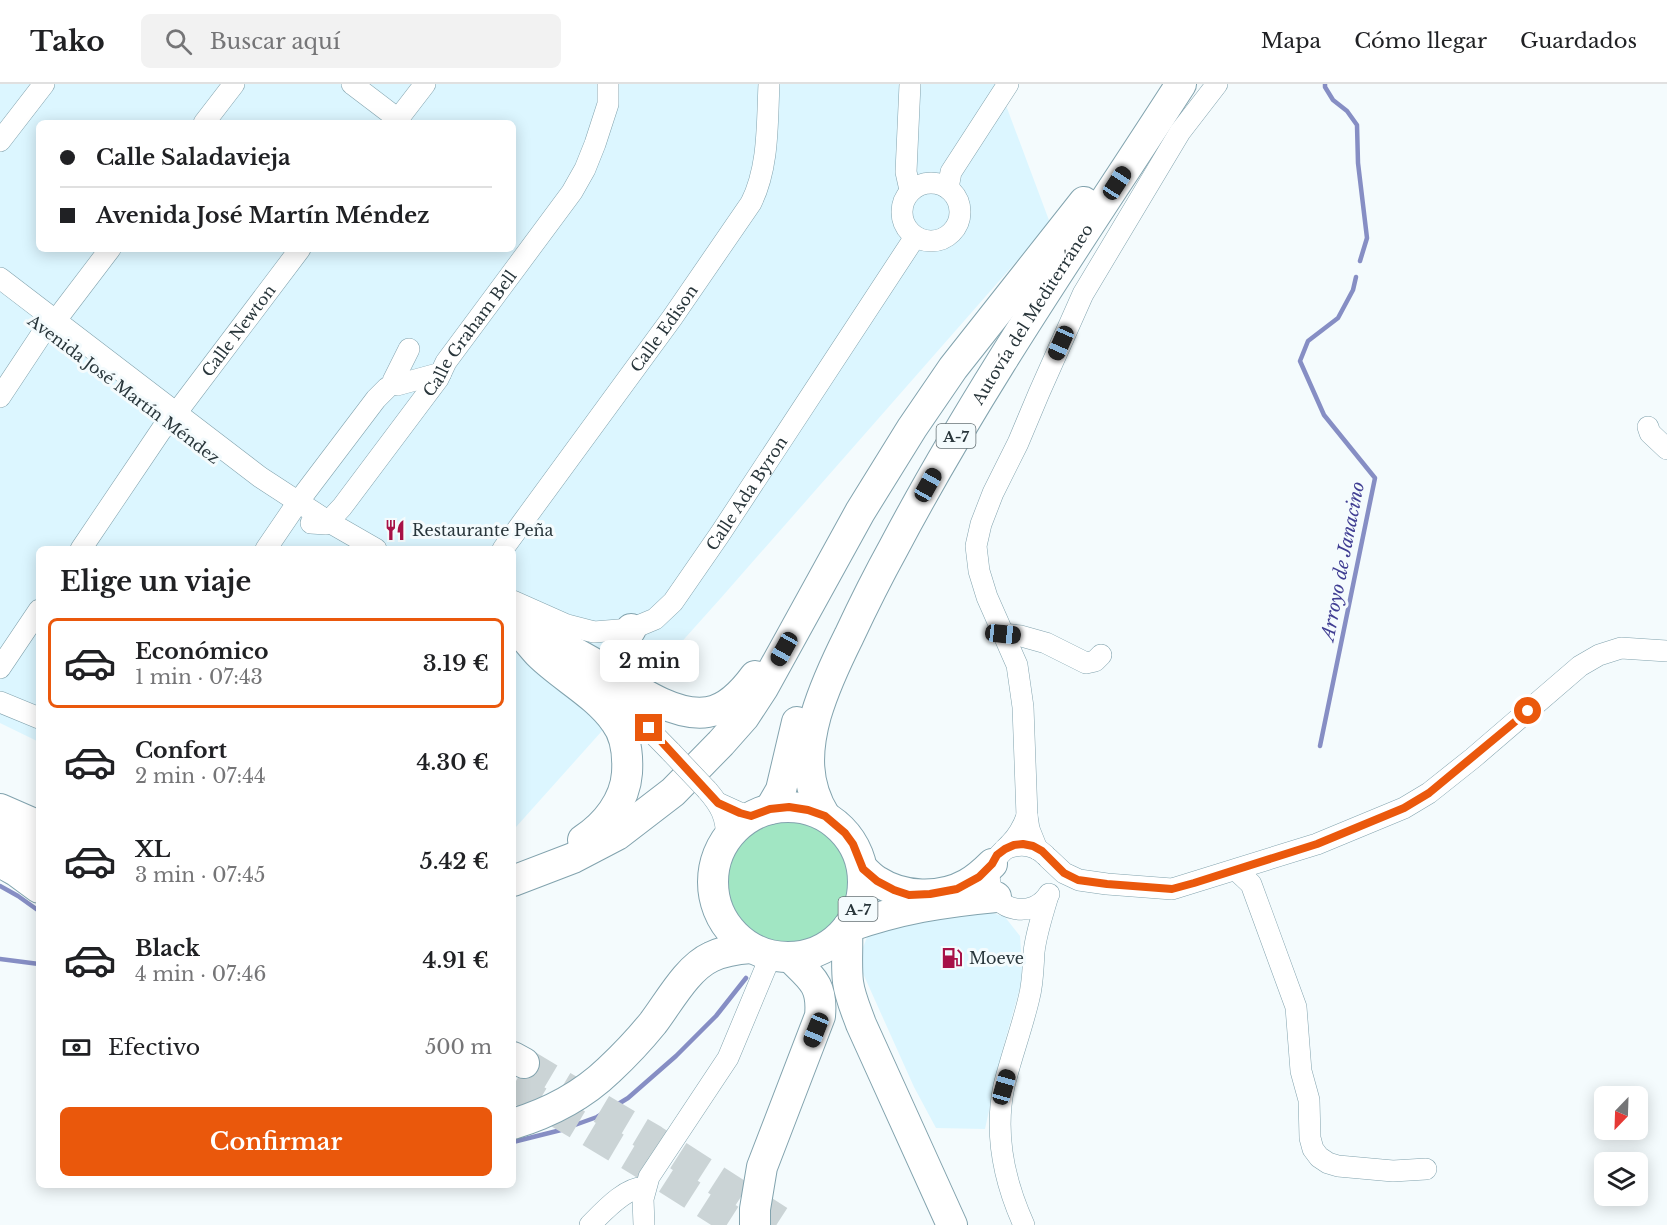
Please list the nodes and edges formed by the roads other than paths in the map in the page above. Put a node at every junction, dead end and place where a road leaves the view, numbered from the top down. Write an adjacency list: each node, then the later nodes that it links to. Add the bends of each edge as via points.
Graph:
1 (44, 84): 15 (street)
2 (234, 84): 12 (street)
3 (352, 84): 13 (street)
4 (425, 84): 14 (street)
5 (608, 84): 26 (street, Calle Graham Bell, via 608,104 595,144 572,192)
6 (769, 84): 40 (street, Calle Edison, via 764,158 751,203)
7 (910, 84): 17 (street, via 906,172)
8 (1008, 84): 16 (street, via 951,172)
9 (1160, 84): 18 (highway, Autovía del Mediterráneo / A-7)
10 (1181, 84): 54 (highway, Autovía del Mediterráneo / A-7, via 949,449 852,630 826,687 810,748 809,774)
11 (1217, 84): 45 (street, via 1180,132 1083,294 981,524 977,560)
12 (206, 120)
13 (395, 120)
14 (397, 120)
15 (0, 141)
16 (948, 188): 17 (street, via 928,182); 19 (street, via 959,204 958,224 944,238 934,241)
17 (910, 190): 19 (street, via 904,197 901,215)
18 (1084, 202): 34 (highway, Autovía del Mediterráneo / A-7, via 953,368); 53 (highway, Autovía del Mediterráneo / A-7, via 944,424 867,564 800,712 781,790)
19 (915, 237): 44 (street, Calle Ada Byron, via 673,602 655,619)
20 (108, 252): 24 (street)
21 (298, 252): 29 (street, Calle Newton)
22 (0, 278): 24 (street, Avenida José Martín Méndez)
23 (7, 300): 24 (street, Avenida José Martín Méndez)
24 (51, 325): 28 (street); 29 (street, Avenida José Martín Méndez)
25 (410, 349): 27 (street)
26 (441, 373): 27 (street); 30 (street, Calle Graham Bell)
27 (389, 389): 30 (street, via 400,409); 33 (street)
28 (0, 397)
29 (174, 418): 33 (street, Avenida José Martín Méndez); 33 (street, Avenida José Martín Méndez, via 235,473); 36 (street, Calle Newton, via 162,429)
30 (403, 425): 35 (street, Calle Graham Bell, via 342,507)
31 (1648, 428): 32 (street)
32 (1667, 449)
33 (295, 506): 35 (street, Avenida José Martín Méndez); 37 (street)
34 (860, 512): 49 (highway, via 816,572 752,680 723,707 694,713 676,709); 66 (highway, via 763,688 721,743 673,792 617,835)
35 (320, 522): 38 (street, Avenida José Martín Méndez); 39 (street, Avenida José Martín Méndez)
36 (83, 546)
37 (268, 546)
38 (350, 546)
39 (370, 546)
40 (505, 546)
41 (516, 602): 44 (street, Calle Ada Byron, via 567,625 594,632)
42 (36, 614): 48 (street)
43 (517, 629): 49 (highway); 52 (street, bridge, via 597,683 640,718); 66 (highway, via 540,655 615,721 624,738 628,762 626,785 613,813 585,839)
44 (631, 629): 49 (highway, via 615,655)
45 (1003, 634): 47 (street, via 1046,643 1086,663); 55 (street, via 1017,665 1023,707)
46 (1667, 651): 65 (street, via 1621,648 1599,654 1429,793 1404,808 1317,844)
47 (1101, 655)
48 (0, 668)
49 (615, 675)
50 (0, 702): 51 (street)
51 (36, 717)
52 (712, 796): 53 (street, via 740,813); 59 (street, via 724,814)
53 (760, 812): 54 (highway, A-7, via 789,807); 59 (highway, A-7, via 741,822)
54 (825, 816): 64 (highway, A-7, via 849,838)
55 (1026, 816): 61 (street); 62 (street, via 1017,835)
56 (2, 819): 57 (highway); 58 (highway); 60 (highway)
57 (36, 820)
58 (36, 825)
59 (727, 838): 73 (highway, A-7, via 716,859 713,883 717,907 728,928)
60 (36, 851)
61 (1043, 853): 62 (street, via 1023,844); 67 (street, via 1064,873); 69 (street, via 1055,879)
62 (998, 856): 64 (highway, via 979,877 957,889 909,895 877,881); 70 (street, via 989,881 991,890)
63 (0, 862): 68 (highway)
64 (863, 869): 71 (highway, A-7, via 863,892)
65 (1236, 870): 67 (street, via 1172,889); 75 (street, via 1251,884 1296,1007 1313,1149 1319,1157 1338,1166 1393,1171)
66 (521, 879)
67 (1078, 880): 69 (street, via 1060,885)
68 (36, 886)
69 (1050, 894): 70 (street, via 1031,909 1021,910); 72 (street)
70 (1004, 903): 71 (highway, via 937,903); 72 (street, via 1029,936)
71 (848, 928): 73 (highway, A-7, via 835,941 806,955); 80 (highway, via 848,986 854,1006)
72 (1034, 951): 81 (street, via 1029,998 1004,1087 1000,1120 1004,1169)
73 (771, 953): 74 (highway, via 735,949 709,958 692,971 651,1026 609,1071 574,1098); 76 (street, via 728,1058); 79 (highway, via 811,978 821,996 820,1016 762,1167)
74 (516, 1123)
75 (1426, 1169)
76 (645, 1188): 77 (street, via 637,1186 625,1193); 78 (street)
77 (590, 1225)
78 (644, 1225)
79 (755, 1225)
80 (952, 1225)
81 (1024, 1225)

